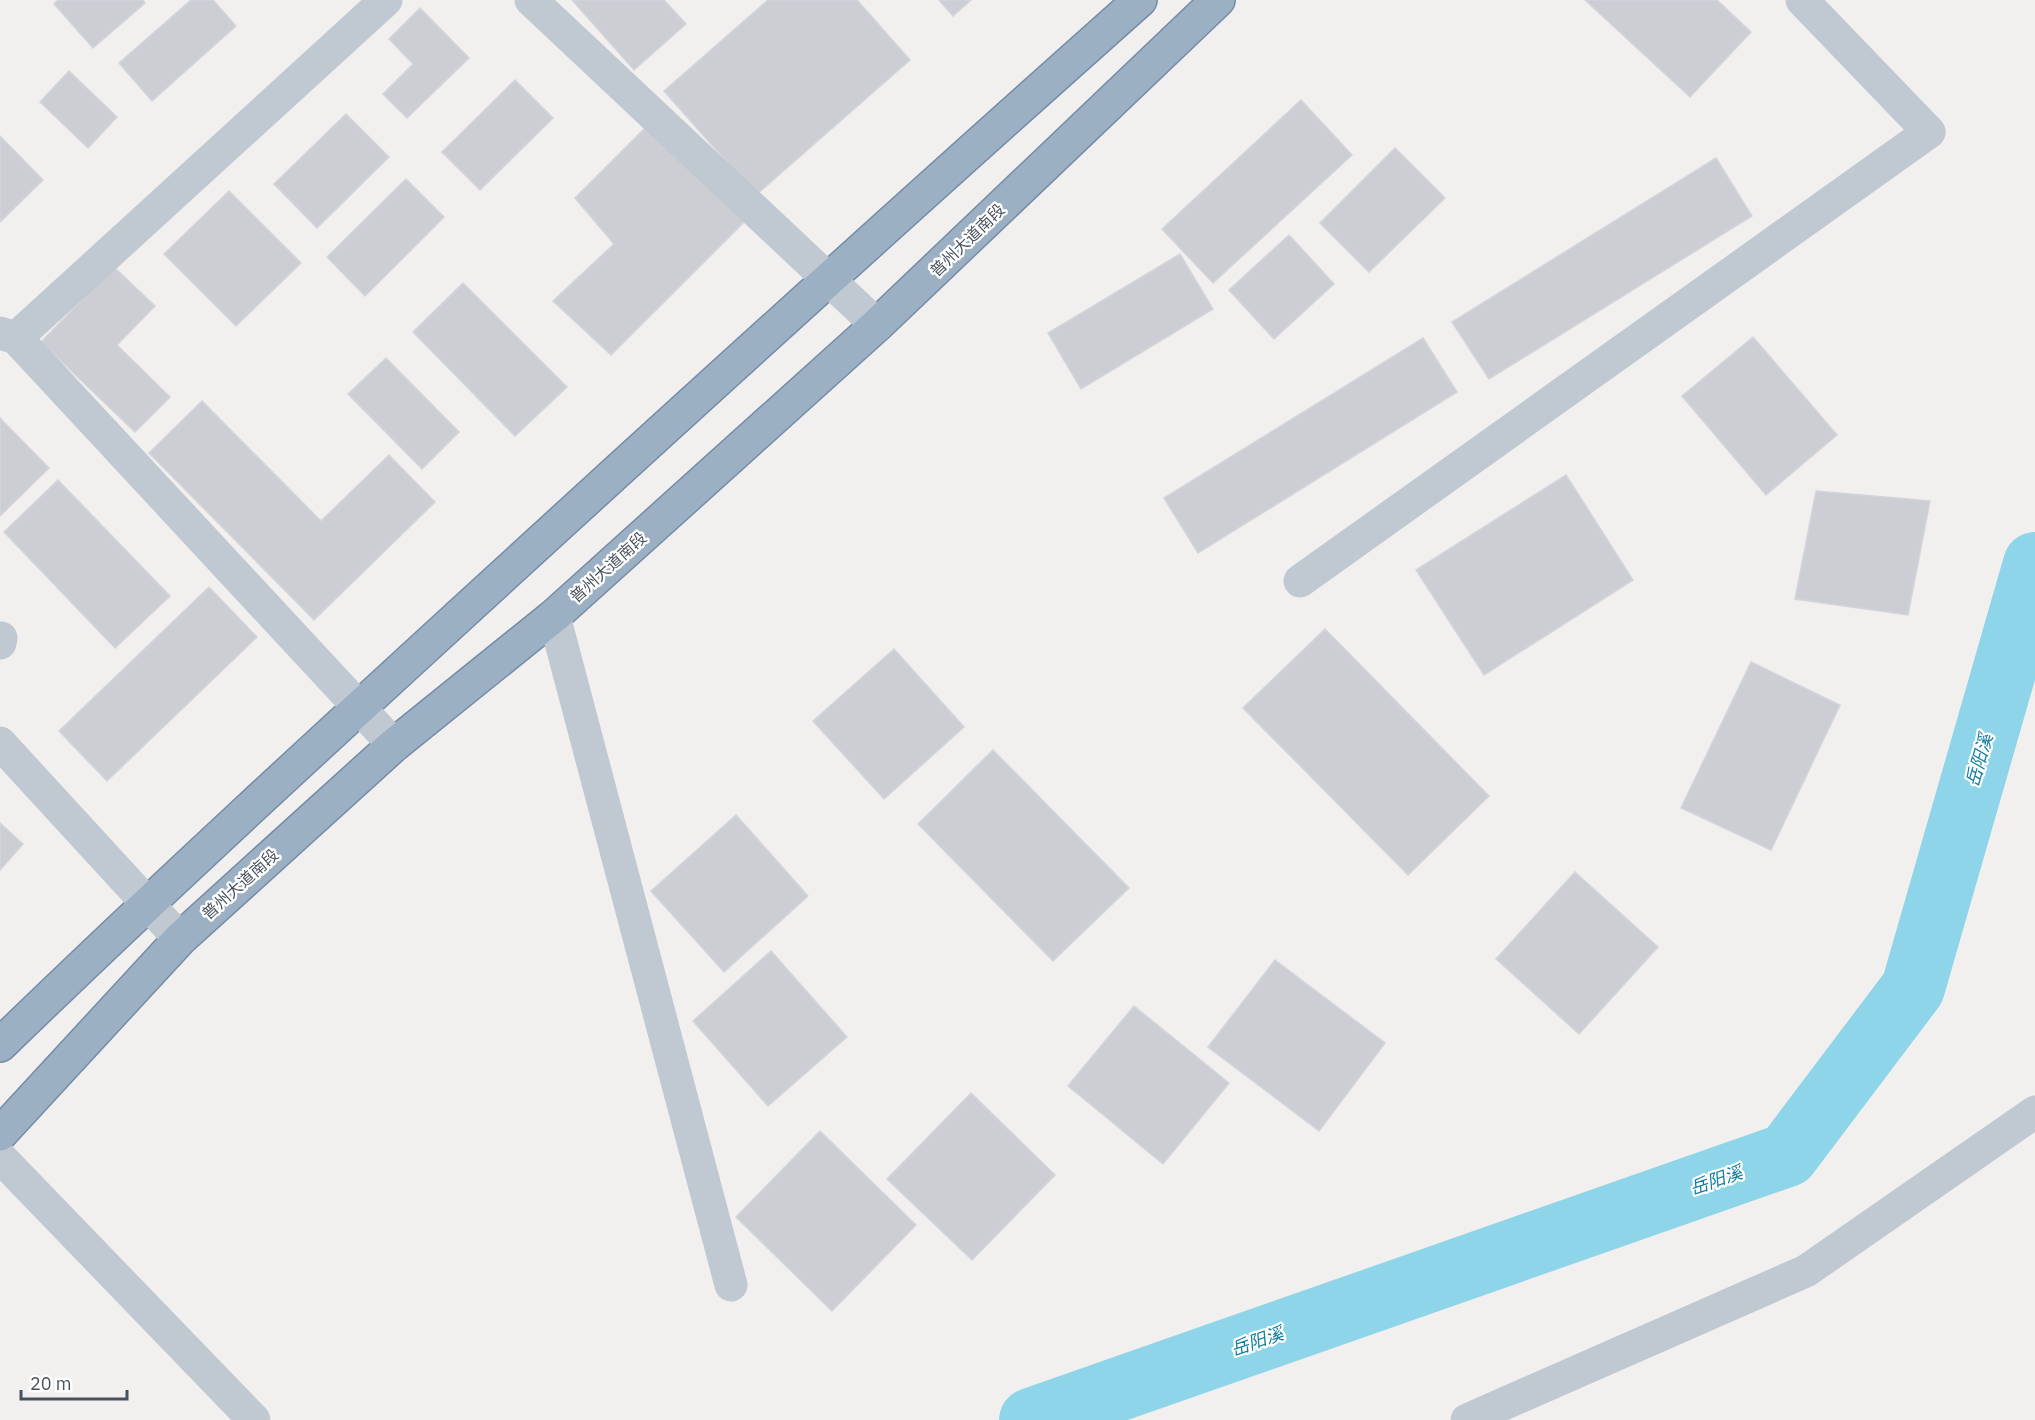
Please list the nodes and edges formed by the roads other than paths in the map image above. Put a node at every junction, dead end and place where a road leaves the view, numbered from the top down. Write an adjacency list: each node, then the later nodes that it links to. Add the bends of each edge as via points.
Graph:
1 (386, 0): 8 (street)
2 (531, 0): 6 (street)
3 (1140, 0): 6 (highway)
4 (1218, 0): 7 (highway, 普州大道南段)
5 (1802, 0): 9 (street, via 1929,132)
6 (828, 278): 7 (street); 13 (highway)
7 (877, 325): 10 (highway, 普州大道南段)
8 (8, 335): 13 (street)
9 (1300, 581)
10 (554, 616): 15 (highway, 普州大道南段); 22 (street)
11 (0, 638): 12 (street)
12 (0, 643)
13 (359, 707): 15 (street); 16 (highway)
14 (0, 743): 16 (street)
15 (394, 745): 17 (highway, 普州大道南段)
16 (147, 903): 17 (street); 18 (highway)
17 (180, 939): 20 (highway, 普州大道南段)
18 (0, 1045)
19 (2035, 1112): 24 (street, via 1806,1271)
20 (0, 1134)
21 (0, 1157): 23 (street)
22 (731, 1285)
23 (254, 1420)
24 (1467, 1420)

